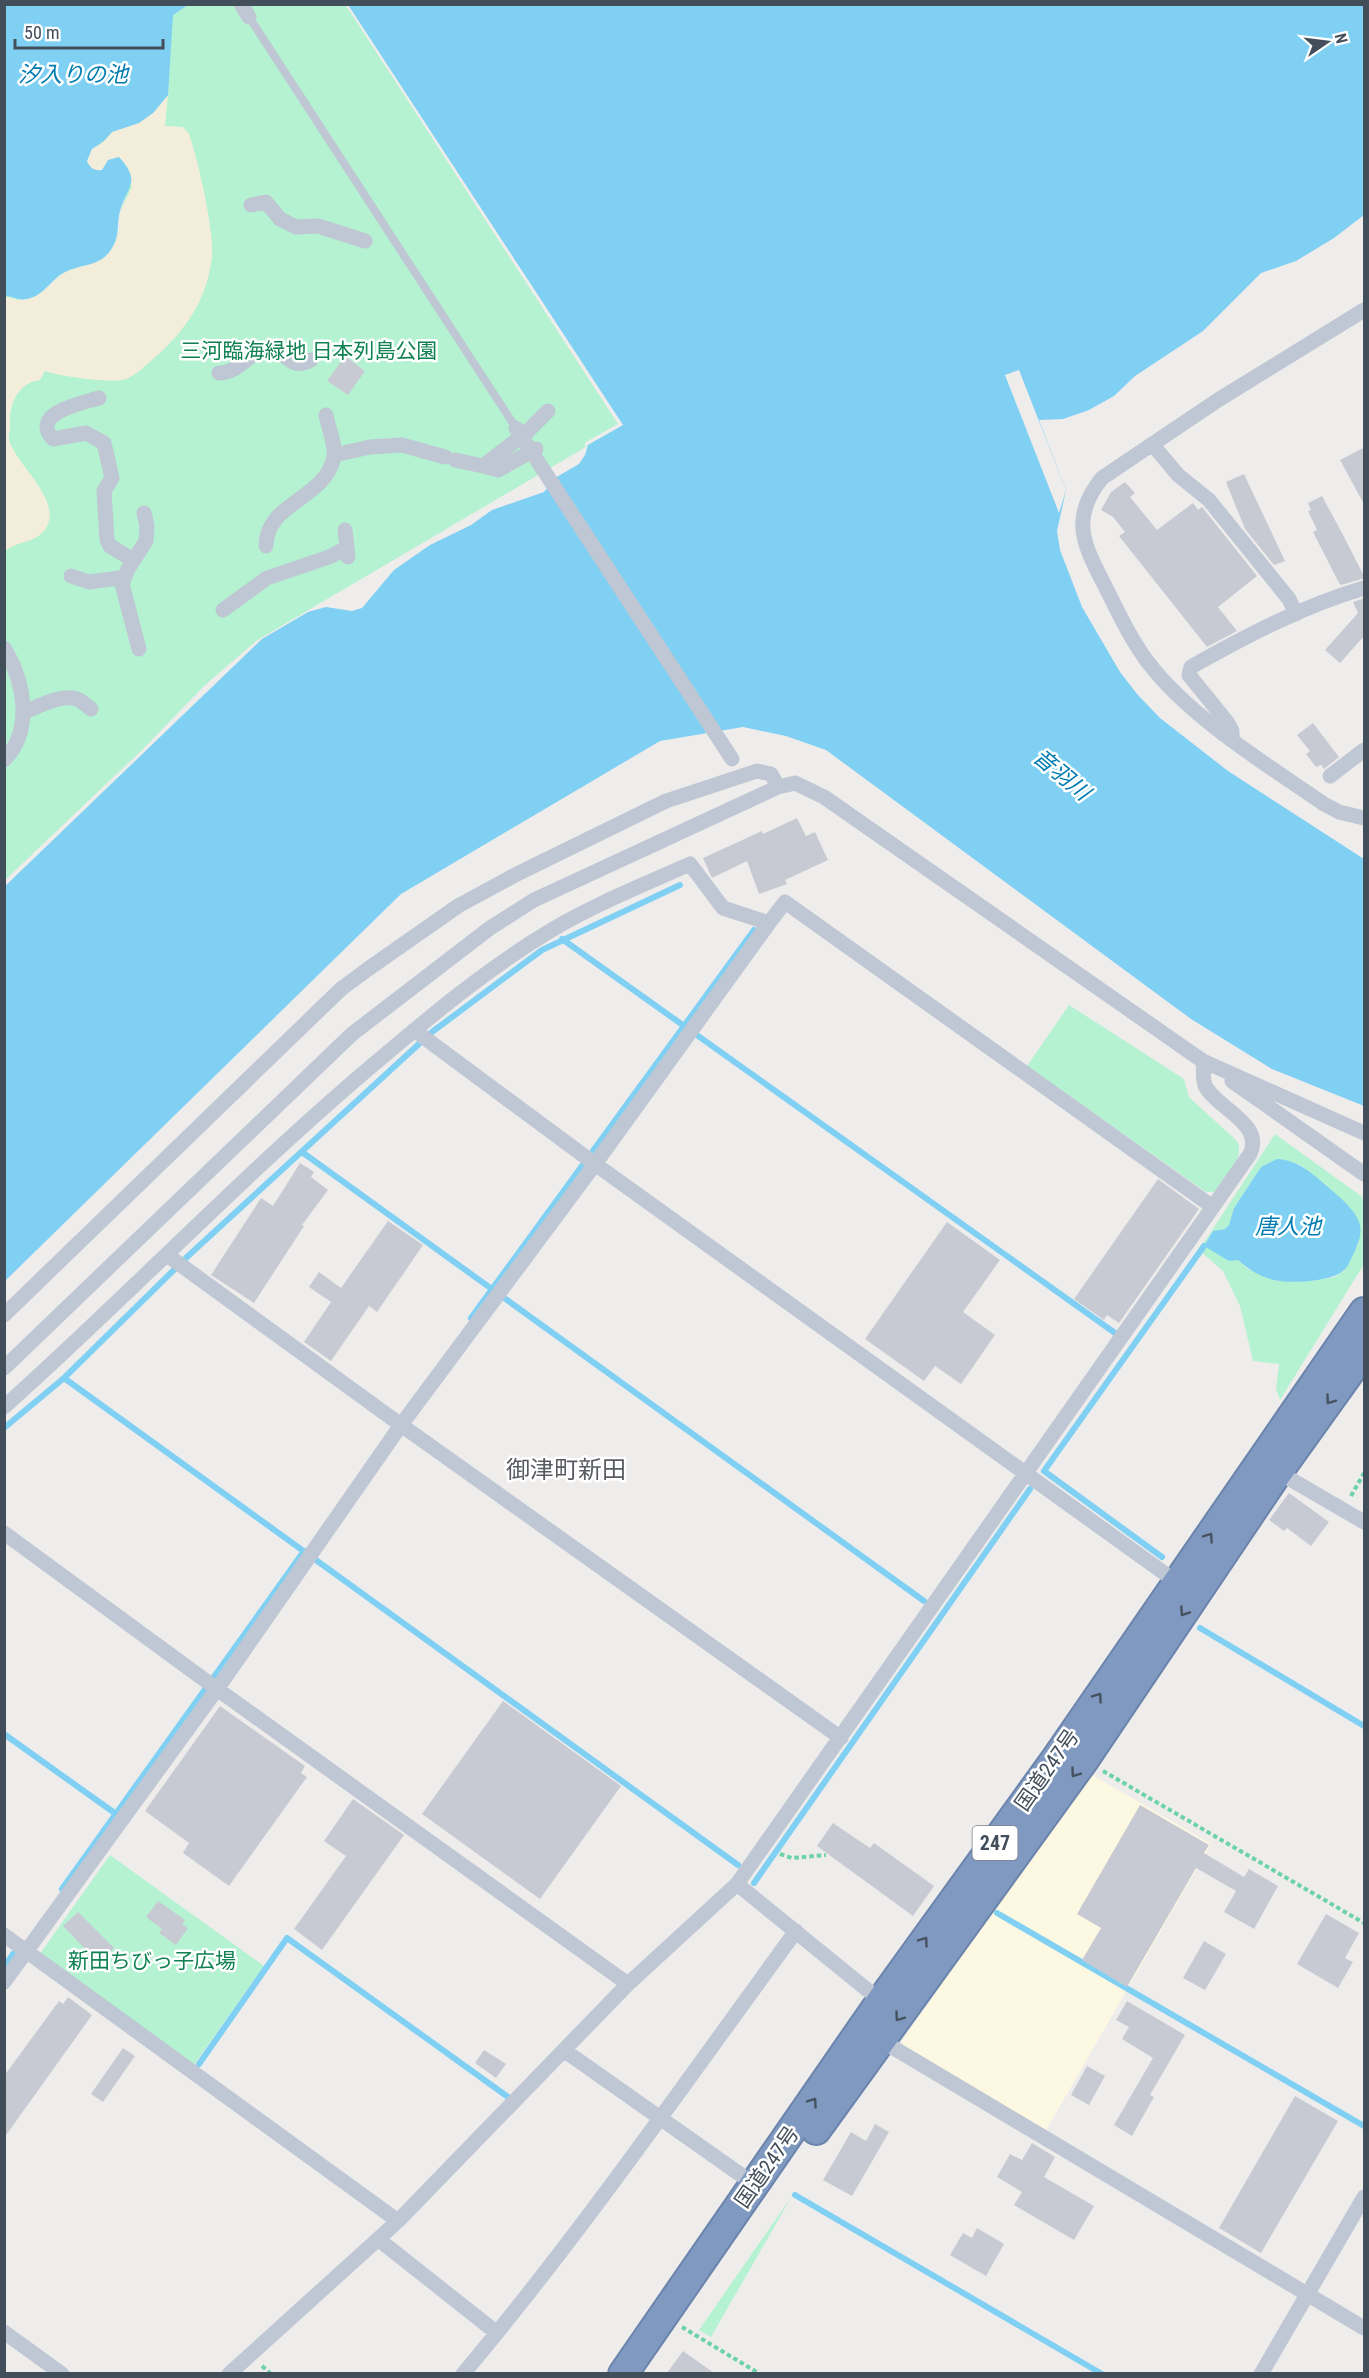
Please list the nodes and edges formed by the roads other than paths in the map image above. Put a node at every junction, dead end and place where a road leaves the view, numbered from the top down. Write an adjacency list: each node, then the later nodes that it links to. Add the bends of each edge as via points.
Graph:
1 (245, 11): 10 (lane)
2 (251, 205): 3 (street, via 266,202 280,219 296,227 318,226)
3 (365, 241)
4 (1365, 310): 11 (street)
5 (311, 360): 6 (street, via 300,365 278,352 262,351 234,369)
6 (219, 373)
7 (99, 398): 18 (street, via 54,413 49,420 50,437 86,433 104,443 112,478 104,491 107,540)
8 (548, 411): 14 (street)
9 (326, 415): 13 (street)
10 (516, 428): 31 (street, bridge)
11 (1152, 444): 23 (street, via 1178,475 1209,500 1289,599); 28 (street, via 1102,478 1093,489 1085,507 1084,542 1126,628 1148,662 1172,689)
12 (536, 449): 14 (street, via 498,470)
13 (334, 455): 14 (street, via 402,445); 17 (street, via 323,480 274,521 266,534)
14 (483, 466)
15 (144, 513): 18 (street, via 146,541)
16 (345, 530): 22 (street, via 347,553 267,578)
17 (266, 546)
18 (133, 560): 20 (street)
19 (70, 576): 20 (street, via 89,582)
20 (123, 579): 25 (street)
21 (1365, 588): 23 (street)
22 (223, 610)
23 (1296, 614): 28 (street, via 1245,636 1191,667 1189,675 1227,722)
24 (4, 648): 27 (street, via 16,672)
25 (139, 649)
26 (91, 709): 27 (street, via 80,700 65,699)
27 (24, 712): 30 (street, via 13,749)
28 (1232, 740): 34 (street, via 1324,804)
29 (1365, 750): 32 (street)
30 (4, 760)
31 (741, 775): 33 (street, via 757,771 771,774); 44 (street, via 666,801 517,874 458,906 368,969 341,989)
32 (1330, 776)
33 (778, 787): 37 (street, via 795,783 824,797); 46 (street, via 549,893 490,928 352,1034)
34 (1365, 818)
35 (768, 923): 36 (street, via 723,908 690,864 555,928); 39 (street); 41 (street, via 785,903)
36 (414, 1030): 39 (street); 42 (street, via 307,1121)
37 (1203, 1061): 38 (street); 40 (street); 41 (street, via 1207,1089 1254,1138 1250,1154)
38 (1365, 1133)
39 (595, 1164): 48 (street); 50 (street)
40 (1365, 1174)
41 (1214, 1207): 50 (street)
42 (167, 1255): 47 (street); 48 (street)
43 (1365, 1311): 53 (highway, 国道247号 / 247, one-way to 43)
44 (4, 1315)
45 (1365, 1352): 49 (highway, 国道247号 / 247, one-way to 49)
46 (4, 1368)
47 (4, 1407)
48 (401, 1425): 54 (street); 55 (street)
49 (1278, 1472): 51 (street); 63 (highway, 国道247号 / 247, one-way to 63, via 1084,1760)
50 (1026, 1473): 53 (street); 55 (street)
51 (1365, 1522)
52 (4, 1533): 54 (street)
53 (1178, 1582): 62 (highway, 国道247号 / 247, one-way to 53)
54 (217, 1689): 59 (street); 61 (street)
55 (841, 1738): 56 (street)
56 (737, 1884): 57 (street); 61 (street)
57 (796, 1931): 62 (street); 65 (street)
58 (4, 1935): 59 (street)
59 (26, 1951): 60 (street); 68 (street)
60 (4, 1982)
61 (628, 1984): 64 (street)
62 (881, 2001): 63 (highway, 国道247号 / 247)
63 (872, 2036): 70 (street); 77 (highway, 国道247号 / 247, one-way to 63); 78 (highway, 国道247号 / 247)
64 (565, 2051): 65 (street); 68 (street)
65 (660, 2119): 66 (street); 73 (street)
66 (741, 2175)
67 (1365, 2197): 70 (street)
68 (398, 2221): 69 (street)
69 (378, 2239): 73 (street); 75 (street)
70 (1308, 2295): 71 (street); 79 (street)
71 (1365, 2328)
72 (4, 2332): 74 (street)
73 (496, 2334): 76 (street)
74 (62, 2373)
75 (229, 2373)
76 (463, 2373)
77 (623, 2373)
78 (641, 2373)
79 (1261, 2373)

